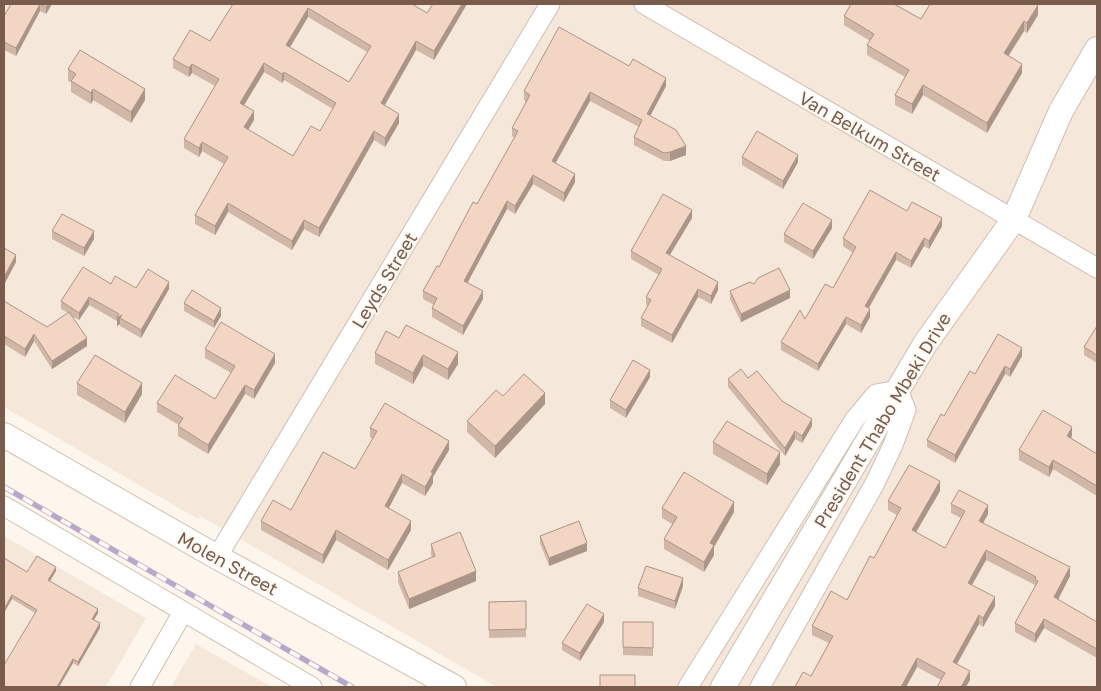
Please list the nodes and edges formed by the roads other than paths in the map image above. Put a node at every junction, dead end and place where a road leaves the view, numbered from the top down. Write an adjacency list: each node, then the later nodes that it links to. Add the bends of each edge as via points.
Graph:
1 (550, 4): 9 (street, Leyds Street)
2 (644, 4): 4 (street, Van Belkum Street)
3 (1097, 49): 4 (street, President Thabo Mbeki Drive, via 1061,111)
4 (1014, 219): 5 (street, Van Belkum Street); 6 (street, President Thabo Mbeki Drive, via 924,344)
5 (1097, 268)
6 (898, 390): 14 (street, via 876,394 855,420); 15 (street, President Thabo Mbeki Drive); 16 (street, via 906,410 893,445 874,485)
7 (4, 435): 9 (street, Molen Street)
8 (4, 506): 10 (street)
9 (217, 557): 13 (street, Molen Street)
10 (183, 612): 11 (street); 12 (street)
11 (140, 687)
12 (312, 687)
13 (454, 687)
14 (688, 687)
15 (723, 687)
16 (760, 687)

